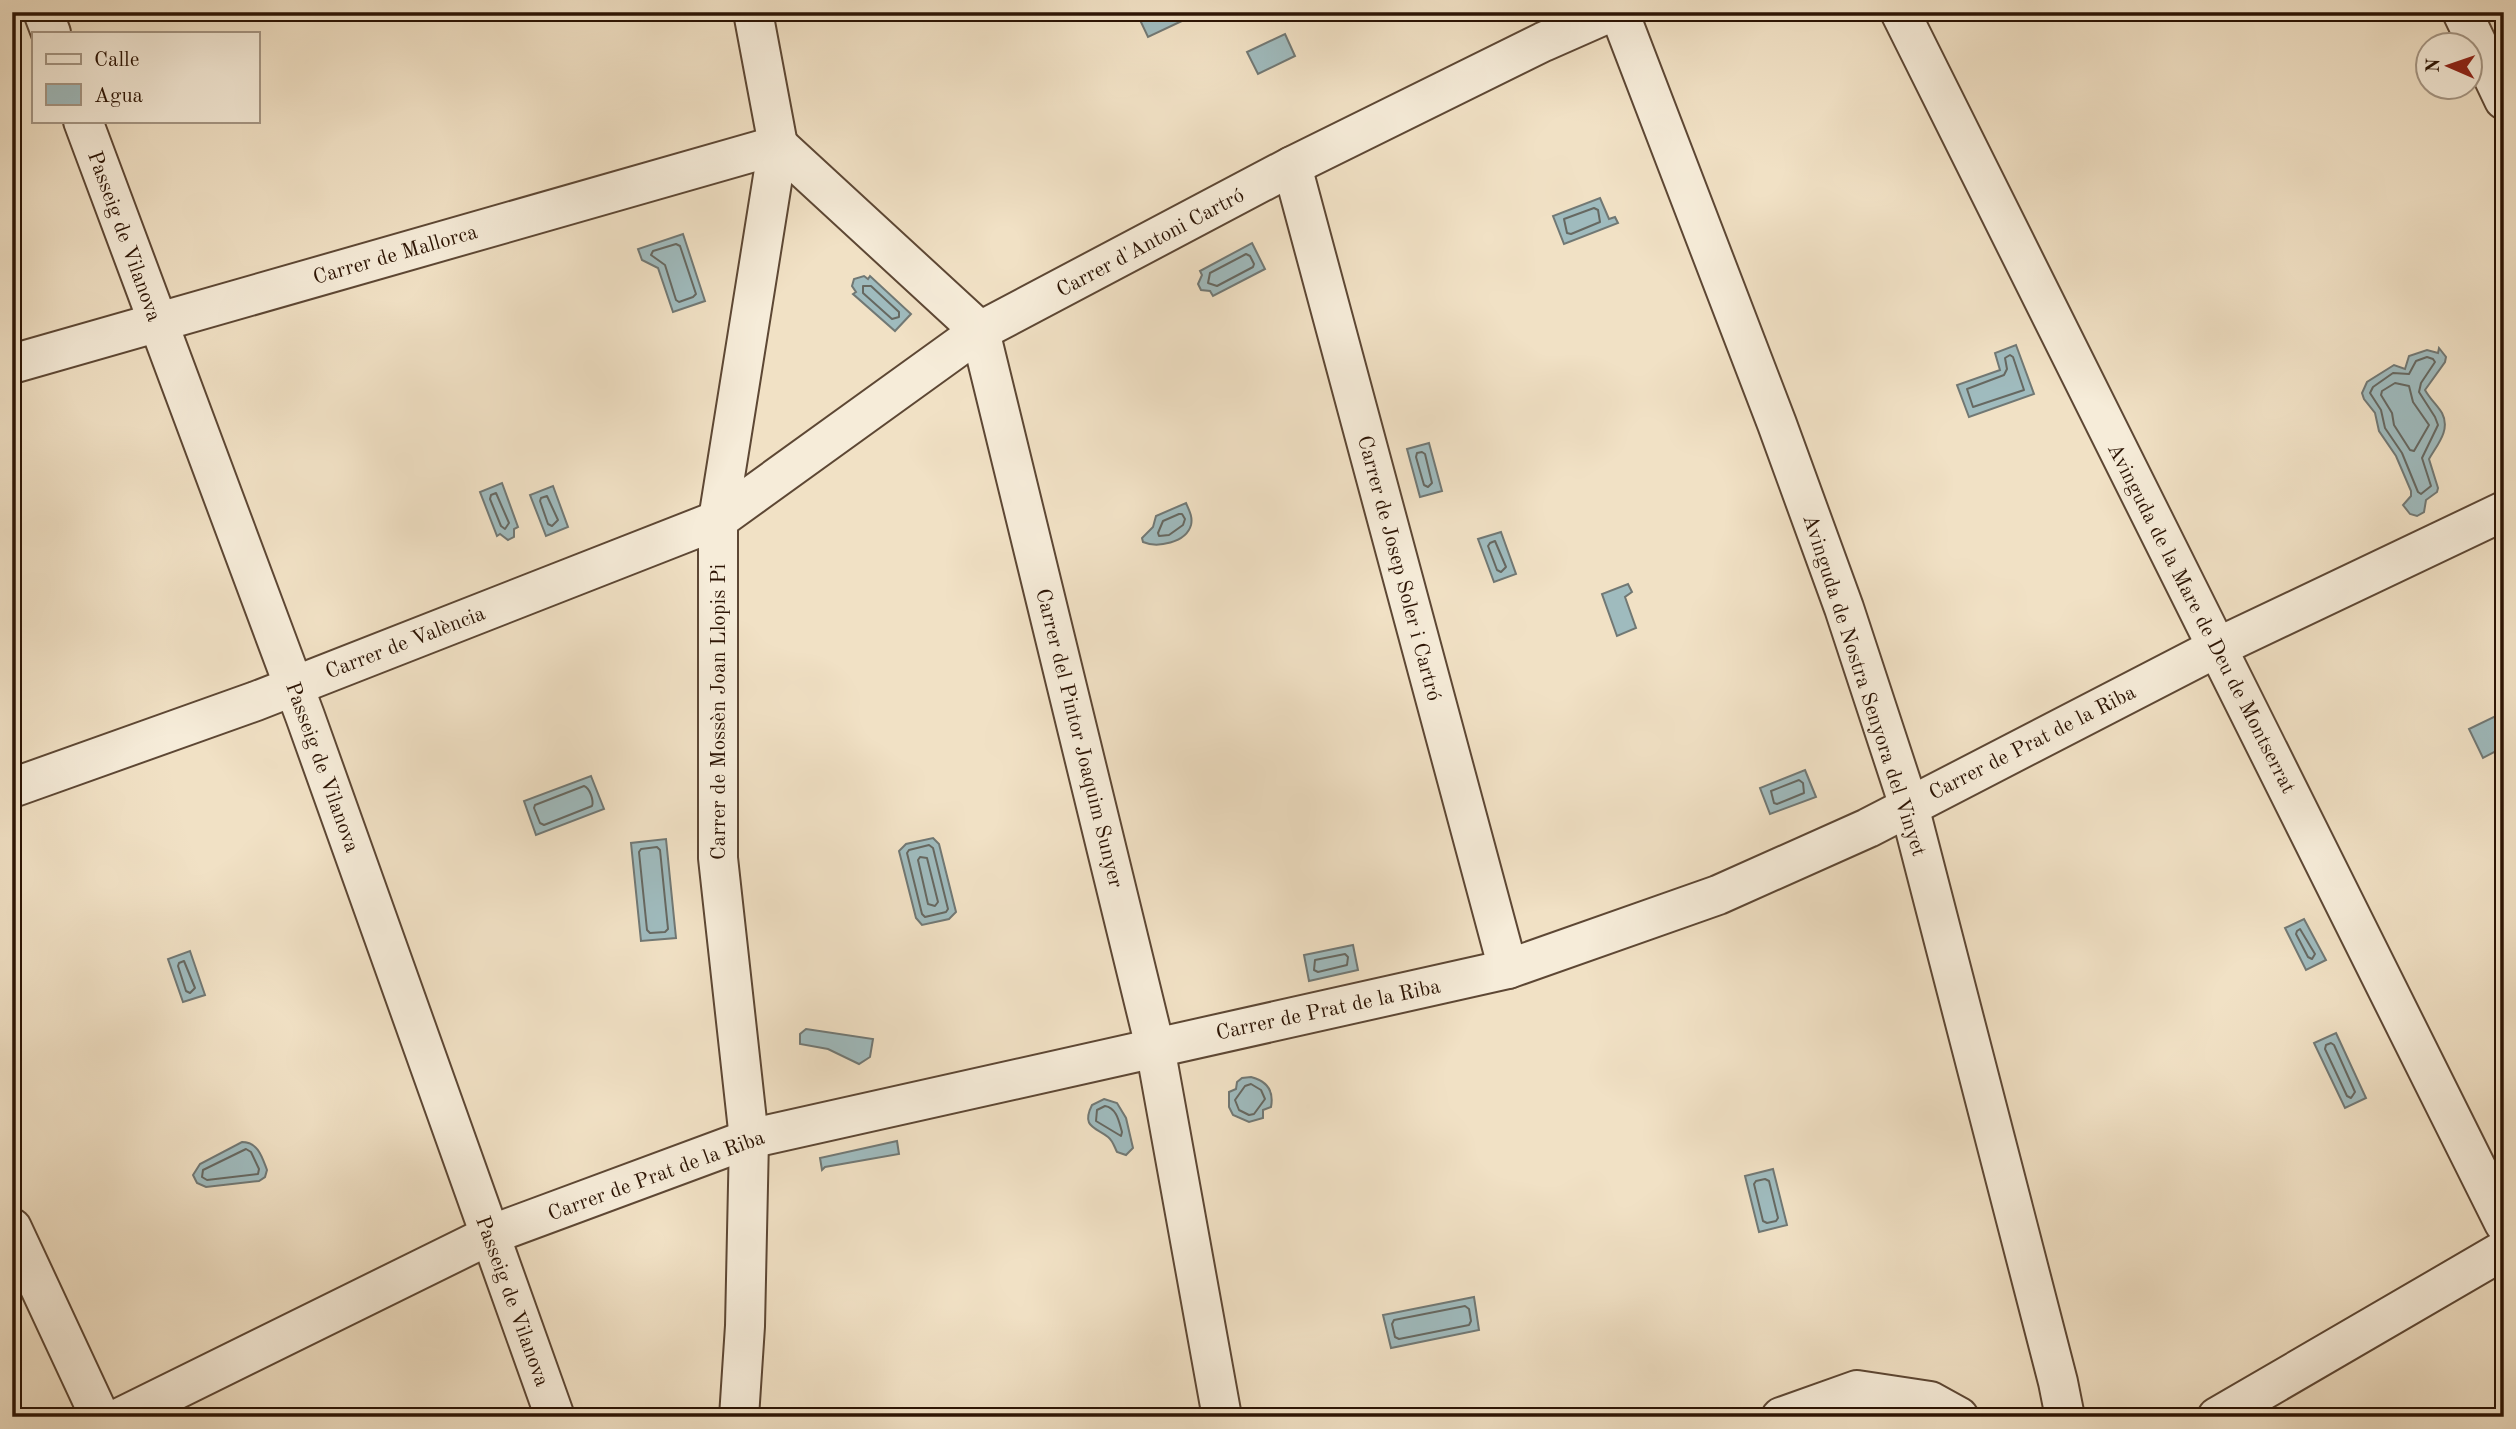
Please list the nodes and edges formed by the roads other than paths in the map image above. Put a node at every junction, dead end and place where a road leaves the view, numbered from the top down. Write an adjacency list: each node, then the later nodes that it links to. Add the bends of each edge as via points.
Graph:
1 (43, 12): 7 (street)
2 (1611, 12): 11 (street, Carrer d'Antoni Cartró)
3 (1619, 12): 20 (street, Avinguda de Nostra Senyora del Vinyet, via 1777,424)
4 (1900, 12): 17 (street, Avinguda de la Mare de Deu de Montserrat)
5 (2462, 12): 8 (street)
6 (763, 16): 10 (street, Carrer de Mossèn Joan Llopis Pi)
7 (51, 32)
8 (2504, 100)
9 (83, 122): 12 (street, Passeig de Vilanova)
10 (778, 145): 12 (street, Carrer de Mallorca); 13 (street); 16 (street, Carrer de Mossèn Joan Llopis Pi)
11 (1292, 166): 13 (street, Carrer d'Antoni Cartró); 21 (street, Carrer de Josep Soler i Cartró)
12 (156, 322): 14 (street, Carrer de Mallorca); 18 (street, Passeig de Vilanova)
13 (980, 331): 16 (street, Carrer d'Antoni Cartró); 22 (street, Carrer del Pintor Joaquim Sunyer)
14 (12, 364)
15 (2504, 511): 17 (street, Carrer de Prat de la Riba)
16 (718, 520): 18 (street, Carrer de València); 23 (street, Carrer de Mossèn Joan Llopis Pi, via 718,858)
17 (2218, 647): 20 (street, Carrer de Prat de la Riba); 24 (street, Avinguda de la Mare de Deu de Montserrat)
18 (293, 685): 19 (street, Carrer de València); 26 (street, Passeig de Vilanova)
19 (12, 788)
20 (1909, 806): 21 (street, Carrer de Prat de la Riba, via 1718,895); 35 (street, Avinguda de Nostra Senyora del Vinyet)
21 (1508, 969): 22 (street, Carrer de Prat de la Riba)
22 (1155, 1047): 23 (street, Carrer de Prat de la Riba); 32 (street, Carrer del Pintor Joaquim Sunyer)
23 (749, 1139): 26 (street, Carrer de Prat de la Riba); 31 (street, Carrer de Mossèn Joan Llopis Pi)
24 (2504, 1223)
25 (12, 1228): 28 (street)
26 (490, 1235): 29 (street, Carrer de Prat de la Riba); 30 (street, Passeig de Vilanova)
27 (2504, 1250): 36 (street)
28 (100, 1417)
29 (121, 1417)
30 (555, 1417)
31 (739, 1417)
32 (1222, 1417)
33 (1781, 1417): 34 (street, via 1857,1390 1930,1401)
34 (1959, 1417)
35 (2065, 1417)
36 (2217, 1417)

